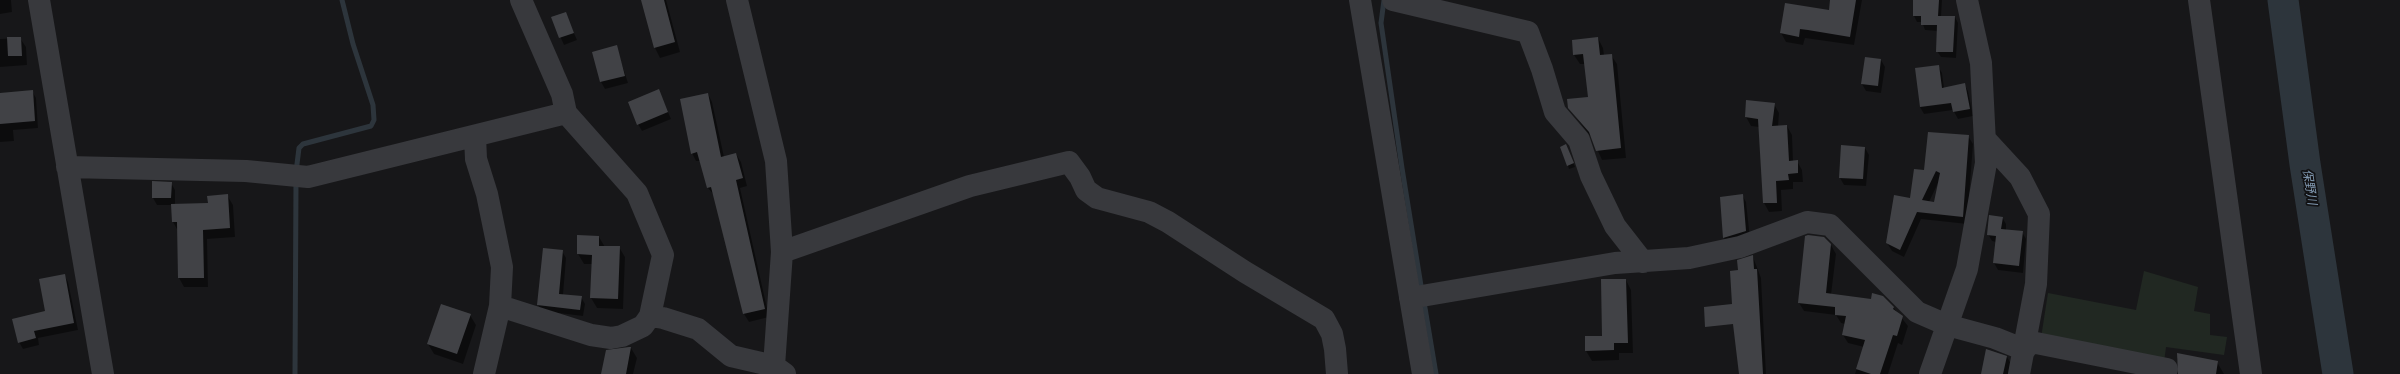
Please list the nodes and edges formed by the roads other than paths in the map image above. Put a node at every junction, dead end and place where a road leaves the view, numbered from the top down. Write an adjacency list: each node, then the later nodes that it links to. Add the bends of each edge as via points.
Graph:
1 (39, 0): 11 (street)
2 (521, 0): 8 (street, via 562,94)
3 (737, 0): 12 (street, via 776,161)
4 (1360, 0): 14 (street)
5 (1394, 0): 13 (street, via 1528,32 1555,112 1578,140 1590,176 1615,226)
6 (1967, 0): 10 (street, via 1981,63)
7 (2199, 0): 27 (street)
8 (566, 113): 9 (street); 16 (street, via 637,193 663,255)
9 (475, 136): 11 (street, via 308,178 246,171); 15 (street, via 476,159 487,194 502,267)
10 (1985, 139): 17 (street, via 1986,163 1967,269); 18 (street, via 2020,177 2039,214 2036,284)
11 (67, 167): 21 (street)
12 (782, 252): 20 (street); 23 (street, via 970,186 1069,162 1086,190 1097,198 1149,212 1324,318 1332,334)
13 (1643, 262): 14 (street, via 1615,263); 17 (street, via 1689,258 1740,247 1808,222 1830,225 1917,312)
14 (1410, 298): 24 (street)
15 (500, 306): 16 (street, via 591,335 611,338 635,331 643,326); 22 (street)
16 (650, 316): 20 (street, via 698,329 731,356)
17 (1947, 325): 18 (street); 25 (street)
18 (2026, 346): 19 (street); 26 (street)
19 (2167, 369)
20 (780, 370)
21 (103, 374)
22 (484, 374)
23 (1336, 374)
24 (1423, 374)
25 (1930, 374)
26 (2019, 374)
27 (2251, 374)

